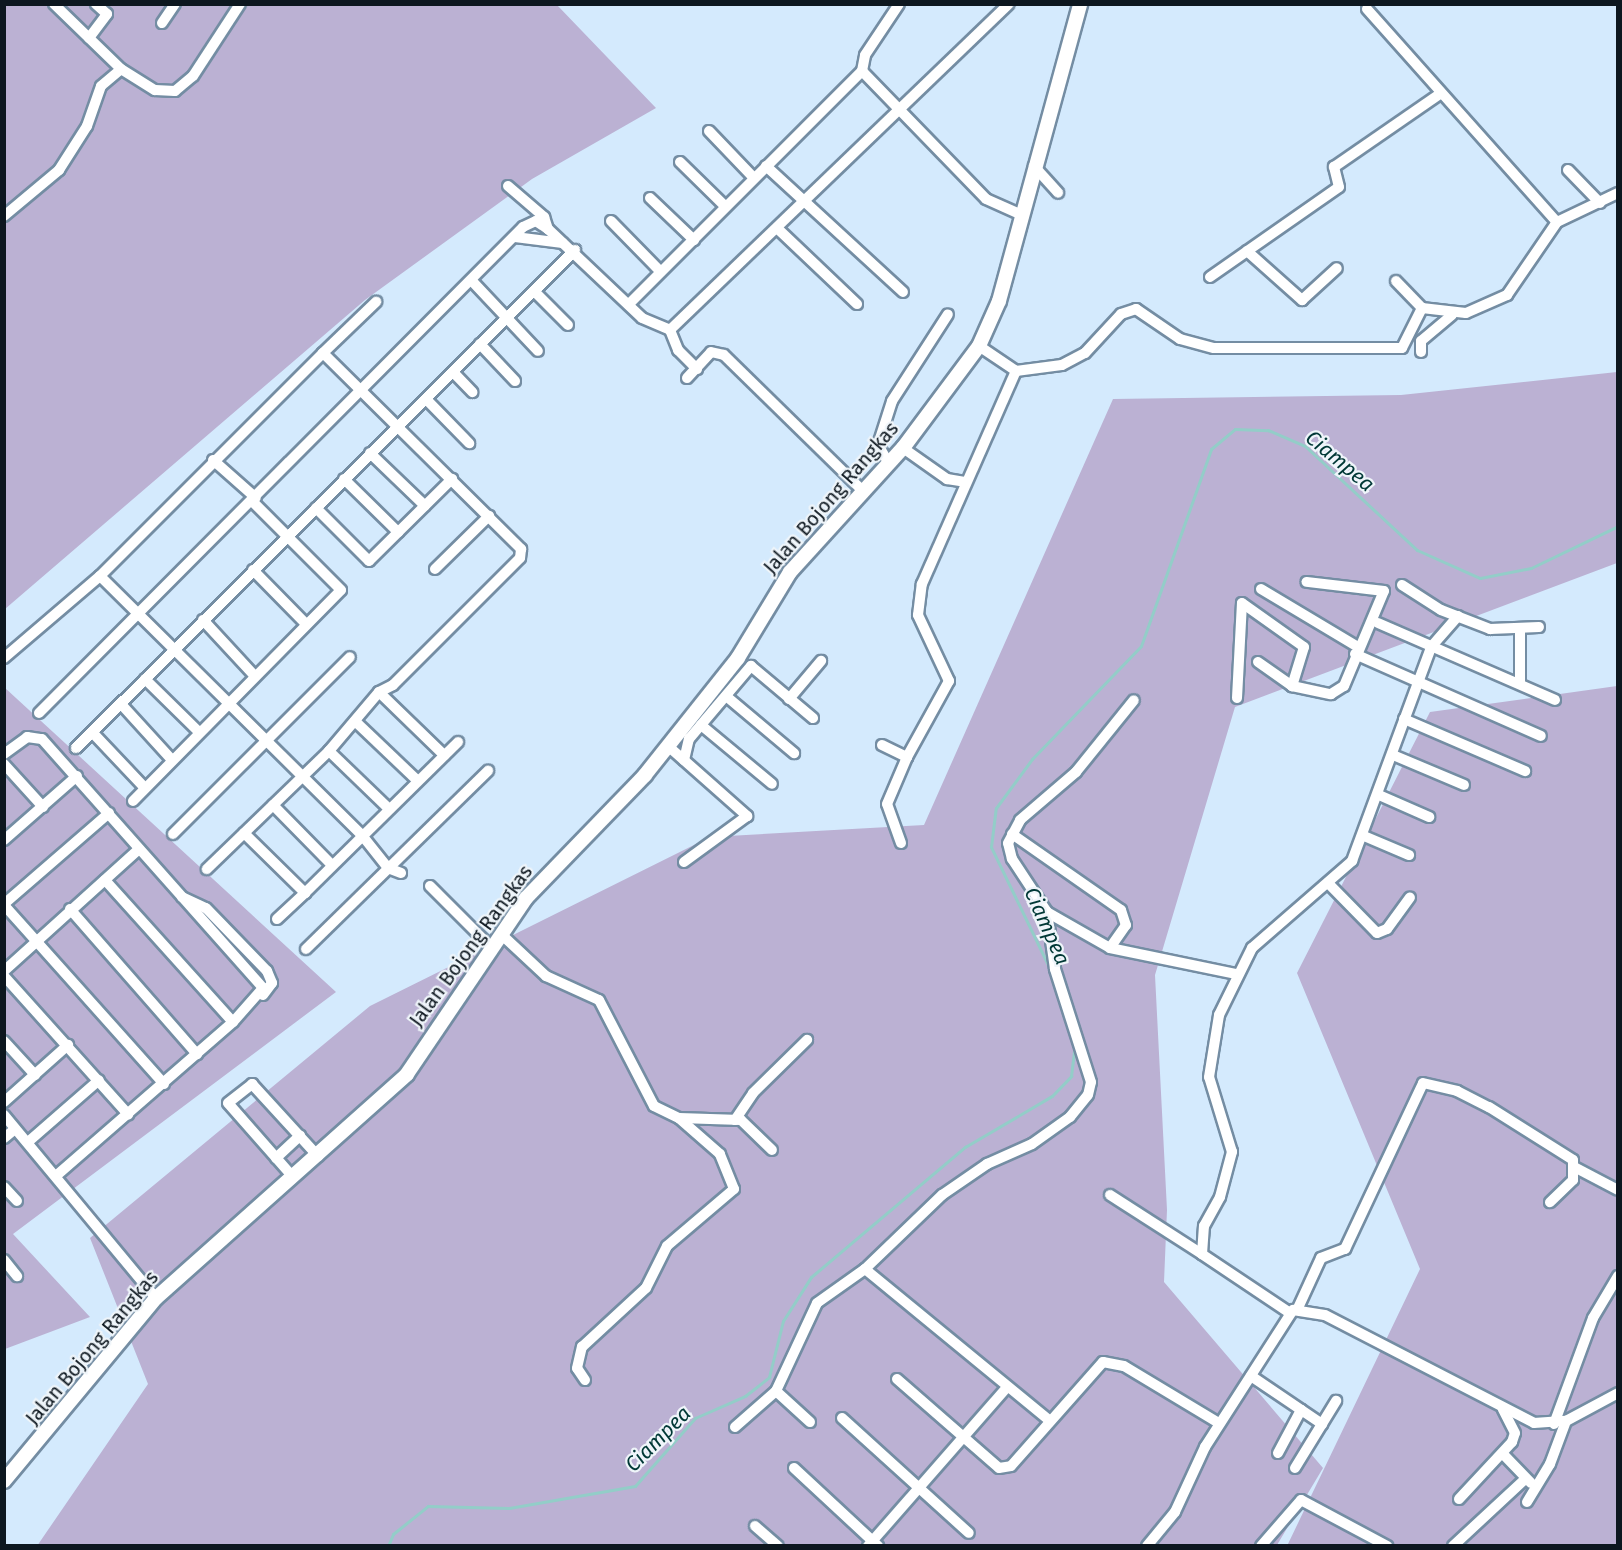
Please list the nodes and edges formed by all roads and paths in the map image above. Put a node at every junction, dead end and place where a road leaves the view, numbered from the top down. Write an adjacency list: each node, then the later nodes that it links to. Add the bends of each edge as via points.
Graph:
1 (54, 4): 10 (street)
2 (96, 4): 10 (street, via 107,14)
3 (175, 4): 9 (street)
4 (240, 4): 11 (street, via 193,76 175,91 155,90)
5 (898, 4): 12 (street, via 865,55)
6 (1009, 4): 14 (street)
7 (1080, 4): 18 (main road, Jalan Bojong Rangkas)
8 (1368, 6): 13 (street)
9 (162, 23)
10 (89, 38): 11 (street)
11 (121, 69): 29 (street, via 96,92 87,126 59,170)
12 (862, 71): 14 (street); 17 (street)
13 (1440, 94): 31 (street); 37 (street, via 1334,167 1339,188)
14 (897, 112): 25 (street); 28 (street, via 986,200)
15 (709, 131): 20 (street)
16 (680, 162): 27 (street)
17 (766, 166): 20 (street); 25 (street)
18 (1034, 166): 22 (street); 28 (main road, Jalan Bojong Rangkas)
19 (1568, 170): 26 (street)
20 (753, 177): 27 (street)
21 (508, 186): 32 (street, via 544,217)
22 (1058, 193)
23 (1617, 193): 26 (street)
24 (650, 198): 35 (street)
25 (807, 203): 33 (street); 44 (street)
26 (1600, 204): 31 (street)
27 (725, 207): 35 (street)
28 (1022, 215): 55 (main road, Jalan Bojong Rangkas, via 999,301)
29 (4, 216)
30 (611, 221): 39 (street)
31 (1557, 222): 50 (street, via 1514,291)
32 (548, 229): 34 (street, via 536,221); 36 (street)
33 (778, 229): 47 (street); 53 (street)
34 (515, 237): 36 (street); 41 (street)
35 (694, 240): 39 (street)
36 (571, 247): 43 (street); 46 (street)
37 (1247, 251): 38 (street, via 1302,300); 40 (street)
38 (1337, 268)
39 (661, 272): 46 (street)
40 (1210, 278)
41 (472, 281): 51 (street); 64 (street)
42 (1396, 281): 48 (street)
43 (534, 291): 51 (street); 52 (street)
44 (903, 292)
45 (376, 302): 57 (street)
46 (629, 304): 53 (street, via 649,323)
47 (857, 304)
48 (1422, 308): 50 (street); 60 (street, via 1405,347 1329,352 1195,345 1162,329 1144,310 1128,310 1074,361)
49 (948, 314): 72 (street, via 892,401 878,445)
50 (1455, 314): 58 (street, via 1421,341)
51 (506, 317): 54 (street); 56 (street)
52 (568, 325)
53 (670, 330): 59 (street, via 678,351)
54 (480, 344): 61 (street); 63 (street)
55 (979, 346): 60 (street); 69 (main road, Jalan Bojong Rangkas)
56 (538, 351)
57 (323, 352): 64 (street); 71 (street)
58 (1421, 352)
59 (697, 369): 62 (street); 76 (street, via 711,352 723,355)
60 (1016, 370): 75 (street)
61 (453, 372): 65 (street); 66 (street)
62 (687, 378)
63 (515, 381)
64 (363, 391): 67 (street); 77 (street)
65 (472, 392)
66 (426, 399): 67 (street); 68 (street)
67 (399, 425): 70 (street); 74 (street)
68 (469, 444)
69 (903, 448): 72 (main road, Jalan Bojong Rangkas); 75 (street, via 947,479)
70 (370, 453): 73 (street); 78 (street)
71 (213, 460): 77 (street); 85 (street)
72 (888, 462): 76 (main road, Jalan Bojong Rangkas)
73 (344, 479): 79 (street); 81 (street)
74 (452, 479): 78 (street); 80 (street)
75 (964, 482): 134 (street, via 917,606 951,677)
76 (862, 490): 127 (main road, Jalan Bojong Rangkas, via 790,572 738,658)
77 (254, 499): 82 (street); 89 (street)
78 (425, 506): 81 (street)
79 (316, 508): 81 (street, via 369,561); 82 (street)
80 (489, 516): 83 (street); 108 (street, via 521,549 520,558 393,685)
81 (398, 532)
82 (288, 537): 84 (street); 93 (street, via 341,590)
83 (435, 568)
84 (254, 570): 91 (street); 93 (street)
85 (100, 576): 89 (street); 99 (street)
86 (1307, 582): 98 (street, via 1384,591)
87 (1402, 585): 90 (street)
88 (1261, 589): 98 (street)
89 (139, 615): 97 (street); 116 (street)
90 (1458, 616): 95 (street, via 1490,629); 96 (street)
91 (203, 620): 97 (street); 103 (street)
92 (1378, 622): 96 (street)
93 (306, 624): 103 (street)
94 (1539, 627): 95 (street)
95 (1520, 628): 106 (street)
96 (1431, 647): 105 (street); 106 (street)
97 (174, 650): 104 (street); 114 (street)
98 (1357, 650): 105 (street); 107 (street, via 1341,690 1317,693)
99 (4, 657)
100 (350, 657): 124 (street)
101 (821, 660): 111 (street)
102 (1258, 662): 107 (street)
103 (253, 674): 114 (street)
104 (145, 679): 115 (street); 122 (street)
105 (1417, 682): 118 (street); 123 (street)
106 (1520, 684): 112 (street)
107 (1292, 686): 110 (street, via 1304,647 1242,603)
108 (379, 692): 119 (street); 132 (street)
109 (726, 696): 111 (street, via 751,666); 120 (street); 130 (street)
110 (1237, 698)
111 (789, 699): 117 (street)
112 (1556, 699)
113 (1134, 700): 156 (street, via 1076,772)
114 (226, 703): 122 (street); 124 (street)
115 (121, 704): 121 (street); 135 (street)
116 (39, 713)
117 (813, 718)
118 (1404, 719): 133 (street); 139 (street)
119 (355, 721): 129 (street); 142 (street)
120 (701, 725): 136 (street, via 689,740); 143 (street)
121 (92, 732): 128 (street); 145 (street)
122 (199, 732): 135 (street)
123 (1541, 736)
124 (265, 741): 141 (street); 154 (street)
125 (458, 742): 132 (street)
126 (882, 745): 134 (street)
127 (668, 746): 136 (street); 176 (main road, Jalan Bojong Rangkas, via 620,804 548,872)
128 (76, 748)
129 (329, 751): 141 (street); 150 (street)
130 (794, 753)
131 (4, 754): 140 (street, via 35,736)
132 (444, 755): 142 (street)
133 (1393, 755): 144 (street); 146 (street)
134 (907, 757): 159 (street, via 887,804)
135 (172, 760): 145 (street)
136 (684, 760): 162 (street, via 747,816)
137 (4, 764): 149 (street)
138 (488, 771): 164 (street)
139 (1525, 771)
140 (77, 776): 149 (street); 151 (street)
141 (302, 776): 148 (street); 155 (street)
142 (417, 780): 150 (street)
143 (772, 784)
144 (1464, 785)
145 (144, 787): 147 (street)
146 (1379, 795): 152 (street); 157 (street)
147 (133, 801)
148 (273, 805): 153 (street); 163 (street)
149 (43, 807): 158 (street)
150 (388, 808): 155 (street)
151 (109, 813): 160 (street); 172 (street)
152 (1430, 817)
153 (244, 833): 165 (street); 170 (street)
154 (172, 834)
155 (361, 834): 163 (street); 164 (street)
156 (1012, 834): 174 (street, via 1008,851); 179 (street, via 1124,913 1126,925)
157 (1364, 836): 161 (street); 168 (street, via 1352,861)
158 (6, 837)
159 (901, 843)
160 (139, 849): 167 (street); 184 (street, via 260,984 263,995)
161 (1409, 855)
162 (684, 862)
163 (332, 865): 170 (street)
164 (388, 868): 166 (street); 180 (street)
165 (207, 869)
166 (401, 873)
167 (105, 880): 173 (street); 184 (street)
168 (1328, 883): 171 (street, via 1377,933 1385,931); 182 (street, via 1252,948)
169 (430, 886): 178 (street)
170 (305, 893): 175 (street)
171 (1410, 897)
172 (4, 904): 177 (street)
173 (70, 909): 177 (street); 188 (street)
174 (1047, 912): 179 (street); 214 (street, via 1055,969 1091,1082 1088,1095 1070,1117 1032,1144 987,1164 942,1195)
175 (277, 920)
176 (501, 934): 178 (main road, Jalan Bojong Rangkas); 195 (street, via 546,976 599,1000 648,1099)
177 (37, 941): 181 (street); 191 (street)
178 (492, 948): 202 (main road, Jalan Bojong Rangkas, via 407,1074)
179 (1110, 948): 182 (street)
180 (306, 949)
181 (4, 971)
182 (1235, 974): 212 (street, via 1220,1015 1209,1067 1210,1088 1230,1130 1233,1152 1220,1197 1204,1226)
183 (4, 976): 187 (street)
184 (233, 1022): 188 (street)
185 (807, 1040): 196 (street, via 753,1093)
186 (4, 1041): 189 (street)
187 (68, 1045): 189 (street); 190 (street)
188 (197, 1054): 191 (street)
189 (35, 1075): 192 (street)
190 (99, 1080): 193 (street); 200 (street)
191 (164, 1084): 193 (street)
192 (4, 1102)
193 (128, 1114): 205 (street)
194 (4, 1115): 197 (street)
195 (679, 1118): 196 (street); 221 (street, via 720,1154 734,1189 722,1204 667,1246 646,1288 587,1340 577,1357)
196 (735, 1120): 201 (street, via 745,1123)
197 (15, 1129): 199 (street); 200 (street)
198 (300, 1136): 202 (street); 203 (street); 203 (street, via 252,1084 228,1103)
199 (4, 1138)
200 (28, 1142): 205 (street)
201 (772, 1150)
202 (318, 1156): 206 (main road, Jalan Bojong Rangkas)
203 (276, 1158): 206 (street)
204 (1576, 1168): 208 (street); 211 (street, via 1573,1180); 218 (street, via 1573,1160 1489,1107 1457,1091 1423,1083 1345,1249 1322,1258)
205 (57, 1175): 217 (street)
206 (293, 1177): 217 (main road, Jalan Bojong Rangkas)
207 (4, 1187): 210 (street)
208 (1617, 1190)
209 (1110, 1195): 212 (street)
210 (17, 1201)
211 (1550, 1202)
212 (1202, 1254): 218 (street)
213 (4, 1260): 215 (street)
214 (865, 1269): 222 (street); 223 (street, via 808,1314)
215 (17, 1276)
216 (1617, 1276): 233 (street, via 1593,1318)
217 (156, 1298): 242 (main road, Jalan Bojong Rangkas)
218 (1294, 1310): 219 (street); 226 (street, via 1325,1315)
219 (1251, 1376): 227 (street); 232 (street)
220 (897, 1379): 236 (street)
221 (585, 1380)
222 (1007, 1387): 229 (street); 236 (street)
223 (776, 1390): 231 (street); 235 (street)
224 (1617, 1394): 230 (street)
225 (1336, 1401): 234 (street)
226 (1503, 1409): 233 (street, via 1524,1420); 238 (street, via 1515,1433)
227 (1301, 1410): 234 (street); 237 (street)
228 (842, 1418): 244 (street)
229 (1050, 1421): 232 (street, via 1108,1361); 236 (street, via 1004,1469)
230 (1566, 1421): 233 (street); 243 (street)
231 (810, 1422)
232 (1219, 1424): 251 (street, via 1175,1512)
233 (1554, 1424)
234 (1322, 1425): 240 (street)
235 (735, 1428)
236 (961, 1438): 244 (street)
237 (1278, 1453)
238 (1503, 1454): 241 (street); 245 (street)
239 (794, 1468): 249 (street)
240 (1294, 1468)
241 (1525, 1479): 243 (street); 254 (street)
242 (4, 1480)
243 (1538, 1486): 246 (street)
244 (919, 1488): 248 (street); 249 (street)
245 (1458, 1499)
246 (1527, 1502)
247 (755, 1526): 250 (street)
248 (969, 1533)
249 (872, 1544)
250 (778, 1545)
251 (1147, 1545)
252 (1261, 1545): 253 (street, via 1301,1500)
253 (1387, 1545)
254 (1453, 1545)

